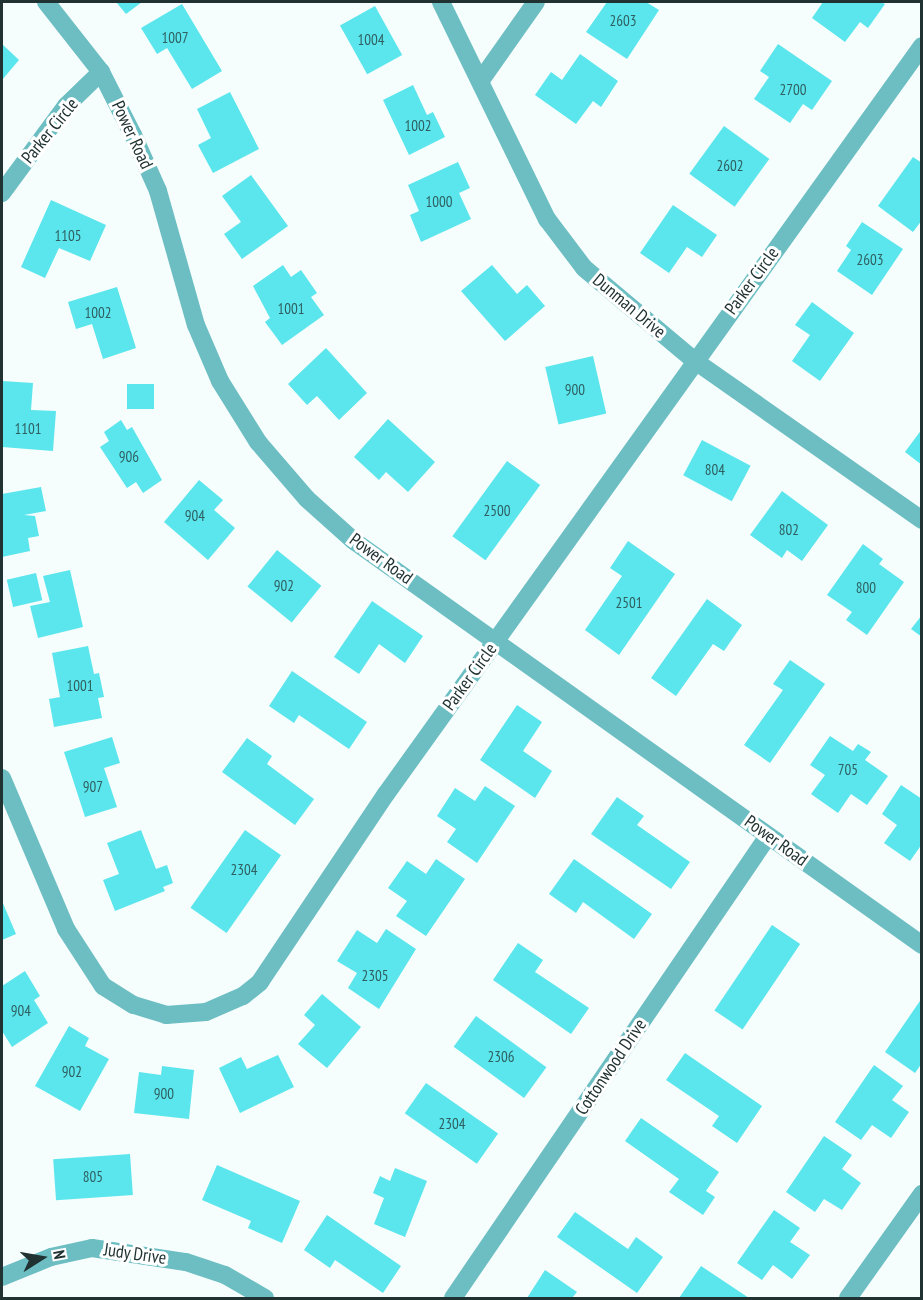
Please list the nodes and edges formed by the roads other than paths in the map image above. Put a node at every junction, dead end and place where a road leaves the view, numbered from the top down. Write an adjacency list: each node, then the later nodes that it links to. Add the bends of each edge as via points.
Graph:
1 (46, 2): 5 (street, Power Road)
2 (441, 2): 6 (street, Dunman Drive)
3 (536, 2): 6 (street)
4 (921, 46): 8 (street, Parker Circle)
5 (101, 72): 7 (street, Parker Circle, via 66,106); 10 (street, Power Road, via 158,191 196,325 220,381 258,442 307,499 354,541)
6 (481, 80): 8 (street, Dunman Drive, via 547,219 584,268)
7 (2, 193)
8 (694, 361): 9 (street, Dunman Drive); 10 (street, Parker Circle)
9 (921, 520)
10 (497, 640): 11 (street, Parker Circle, via 386,794 260,982 234,1000 206,1012 151,1012 118,997 92,974 66,929); 12 (street, Power Road)
11 (2, 778)
12 (768, 836): 13 (street, Power Road); 17 (street, Cottonwood Drive)
13 (921, 945)
14 (921, 1194): 18 (street)
15 (2, 1277): 16 (street, Judy Drive, via 51,1257 92,1248 186,1262 225,1275)
16 (265, 1299)
17 (453, 1299)
18 (848, 1299)

